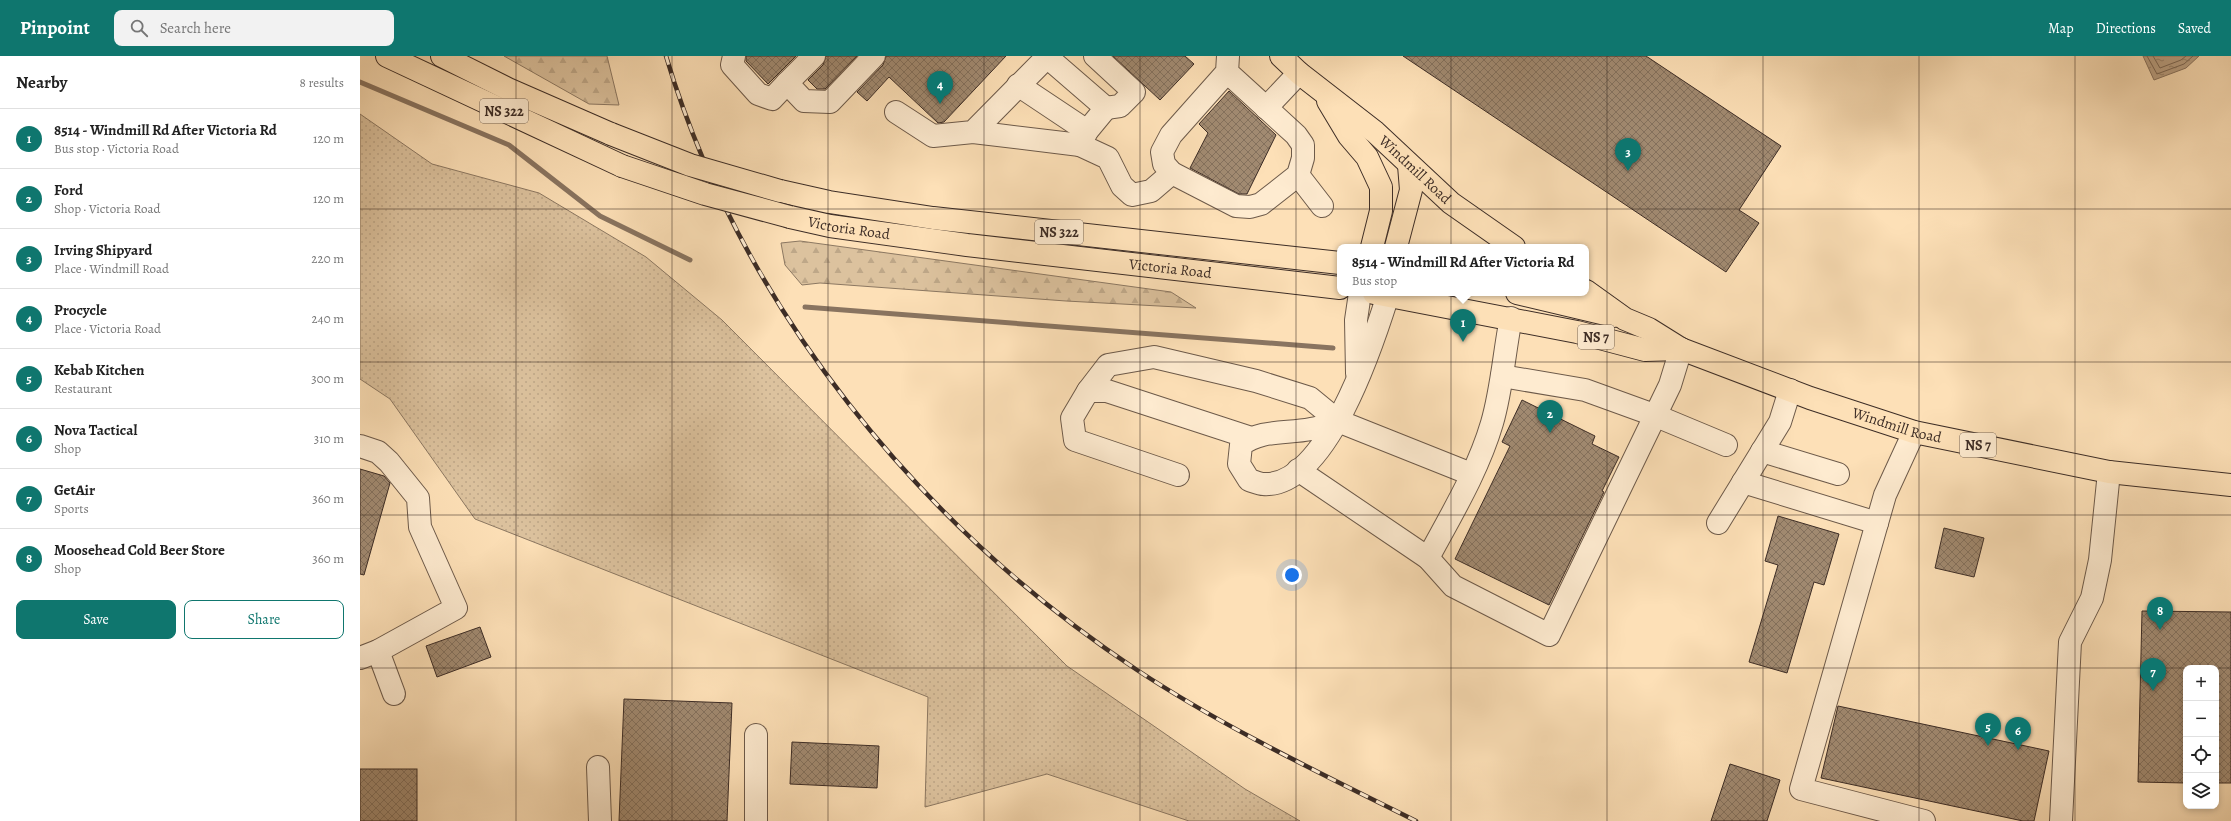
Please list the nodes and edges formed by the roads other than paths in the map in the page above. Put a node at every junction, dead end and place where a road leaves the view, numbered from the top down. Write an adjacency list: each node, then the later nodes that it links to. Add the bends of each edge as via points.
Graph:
1 (387, 56): 27 (main road, Victoria Road / NS 322, bridge, via 622,166 705,194 790,217 830,226 975,246)
2 (442, 56): 26 (main road, Victoria Road / NS 322, bridge, via 508,89 611,134 690,165 780,191 829,202 933,218)
3 (734, 56): 11 (street, via 732,65 758,94 772,99)
4 (814, 56): 11 (street)
5 (874, 56): 11 (street, via 830,102 804,100)
6 (1048, 56): 12 (street); 14 (street)
7 (1095, 56): 14 (street, via 1134,92 1120,106)
8 (1281, 56): 10 (main road, Windmill Road)
9 (1228, 64): 15 (street); 20 (street, via 1171,135 1162,152 1164,164)
10 (1299, 74): 13 (main road, Windmill Road); 15 (street)
11 (787, 84)
12 (1018, 86): 17 (street); 18 (street)
13 (1320, 88): 19 (main road, Windmill Road, via 1375,132); 23 (main road, Windmill Road, via 1349,136 1367,156 1381,187 1381,211)
14 (1106, 108): 18 (street)
15 (1266, 108): 21 (street, via 1296,135 1303,145 1303,158)
16 (896, 112): 17 (street, via 933,136)
17 (973, 132): 18 (street)
18 (1083, 138): 20 (street, via 1108,158 1122,186 1132,195 1151,190)
19 (1410, 165): 24 (main road, via 1411,190); 25 (main road, Windmill Road, via 1451,203)
20 (1172, 173): 21 (street, via 1236,206 1250,207 1261,204)
21 (1298, 175): 22 (street)
22 (1322, 206)
23 (1373, 244)
24 (1397, 244)
25 (1510, 244)
26 (1337, 263)
27 (1337, 288)
28 (1589, 293): 34 (main road, Windmill Road / NS 7)
29 (1360, 296): 37 (street, via 1356,327)
30 (1382, 296): 37 (street)
31 (1394, 296): 33 (main road, NS 7)
32 (1529, 296): 34 (main road)
33 (1511, 318): 35 (main road, NS 7, via 1645,350); 36 (street)
34 (1625, 319): 35 (main road, Windmill Road / NS 7, via 1649,329)
35 (1681, 349): 38 (main road, Windmill Road / NS 7); 40 (street, via 1670,385)
36 (1502, 376): 40 (street, via 1585,390); 49 (street, via 1492,423)
37 (1358, 380): 41 (street)
38 (1790, 390): 42 (main road, Windmill Road / NS 7); 46 (street, via 1780,422)
39 (1088, 391): 41 (street, via 1108,365 1154,357 1256,381 1310,398); 43 (street, via 1107,391); 51 (street, via 1072,418 1075,440)
40 (1654, 415): 44 (street); 56 (street, via 1549,635 1453,586)
41 (1338, 421): 43 (street, via 1310,430 1283,431); 47 (street, via 1322,447); 49 (street)
42 (1914, 432): 48 (main road, Windmill Road / NS 7); 55 (street, via 1885,495)
43 (1250, 438): 47 (street, via 1241,445 1239,464 1249,480 1264,484 1281,481)
44 (1726, 445)
45 (360, 446): 57 (street, via 378,452 418,498 420,527 456,608)
46 (1762, 451): 50 (street); 52 (street)
47 (1298, 470): 56 (street)
48 (2110, 472): 53 (main road, Windmill Road / NS 7); 64 (street, via 2100,560 2092,598 2070,642)
49 (1472, 474): 56 (street)
50 (1838, 474)
51 (1178, 475)
52 (1743, 482): 54 (street); 55 (street)
53 (2231, 485)
54 (1718, 523)
55 (1877, 523): 63 (street, via 1801,789)
56 (1428, 558)
57 (369, 654): 58 (street)
58 (394, 694)
59 (756, 735): 62 (street)
60 (598, 766): 61 (street)
61 (600, 821)
62 (756, 821)
63 (1924, 821)
64 (2062, 821)

